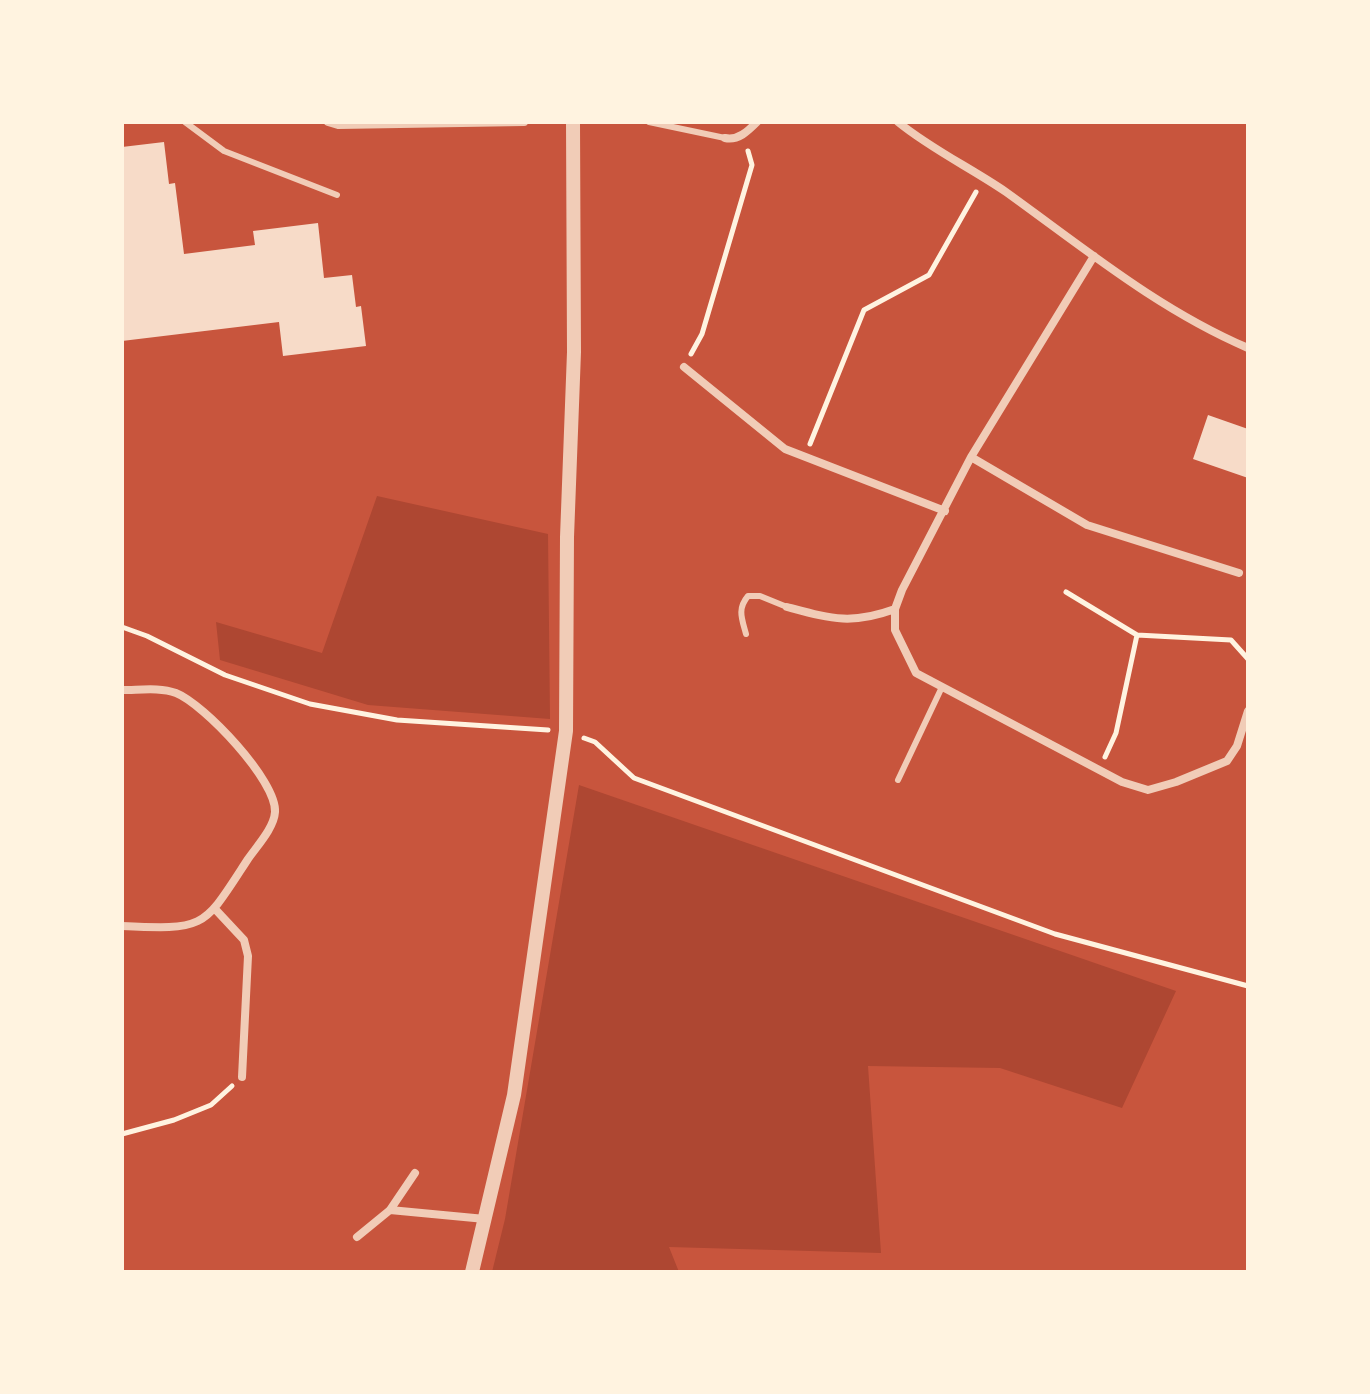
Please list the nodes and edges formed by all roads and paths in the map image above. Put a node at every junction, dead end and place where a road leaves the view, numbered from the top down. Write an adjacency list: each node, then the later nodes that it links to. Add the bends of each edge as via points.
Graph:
1 (185, 122): 11 (lane, via 224,151)
2 (328, 122): 3 (street)
3 (524, 122)
4 (573, 122): 29 (street)
5 (649, 122): 9 (lane)
6 (757, 122): 8 (street)
7 (898, 122): 10 (street)
8 (743, 134): 9 (street); 14 (path, via 752,165 702,334)
9 (725, 138)
10 (985, 178): 12 (street); 15 (path, via 929,275 864,310)
11 (337, 195)
12 (1094, 256): 13 (street, via 1192,322); 16 (street)
13 (1248, 348)
14 (684, 367): 15 (street, via 785,449)
15 (805, 456): 17 (street)
16 (971, 457): 17 (street); 18 (street, via 1087,525)
17 (945, 511): 21 (street)
18 (1239, 573)
19 (1066, 592): 24 (path)
20 (787, 607): 21 (street, via 843,620); 23 (lane, via 748,596 740,613)
21 (895, 609): 26 (street, via 895,630 916,673)
22 (122, 627): 29 (path, via 225,675 310,704 397,720)
23 (746, 634)
24 (1137, 635): 25 (path, via 1231,640); 30 (path, via 1116,733)
25 (1248, 659)
26 (942, 687): 30 (street); 31 (lane)
27 (122, 690): 32 (street, via 163,689 197,706 266,781 275,814)
28 (1248, 711): 30 (street, via 1237,746 1227,761 1210,769 1148,790)
29 (566, 731): 34 (path, via 595,742 648,784 1055,934); 39 (street, via 514,1095)
30 (1099, 769)
31 (898, 780)
32 (216, 910): 33 (street, via 196,924); 35 (street, via 244,940 248,956)
33 (122, 926)
34 (1248, 986)
35 (242, 1077): 36 (path, via 211,1105)
36 (122, 1134)
37 (415, 1173): 38 (street)
38 (390, 1210): 39 (street); 40 (street)
39 (485, 1219): 41 (street)
40 (357, 1237)
41 (472, 1272)

